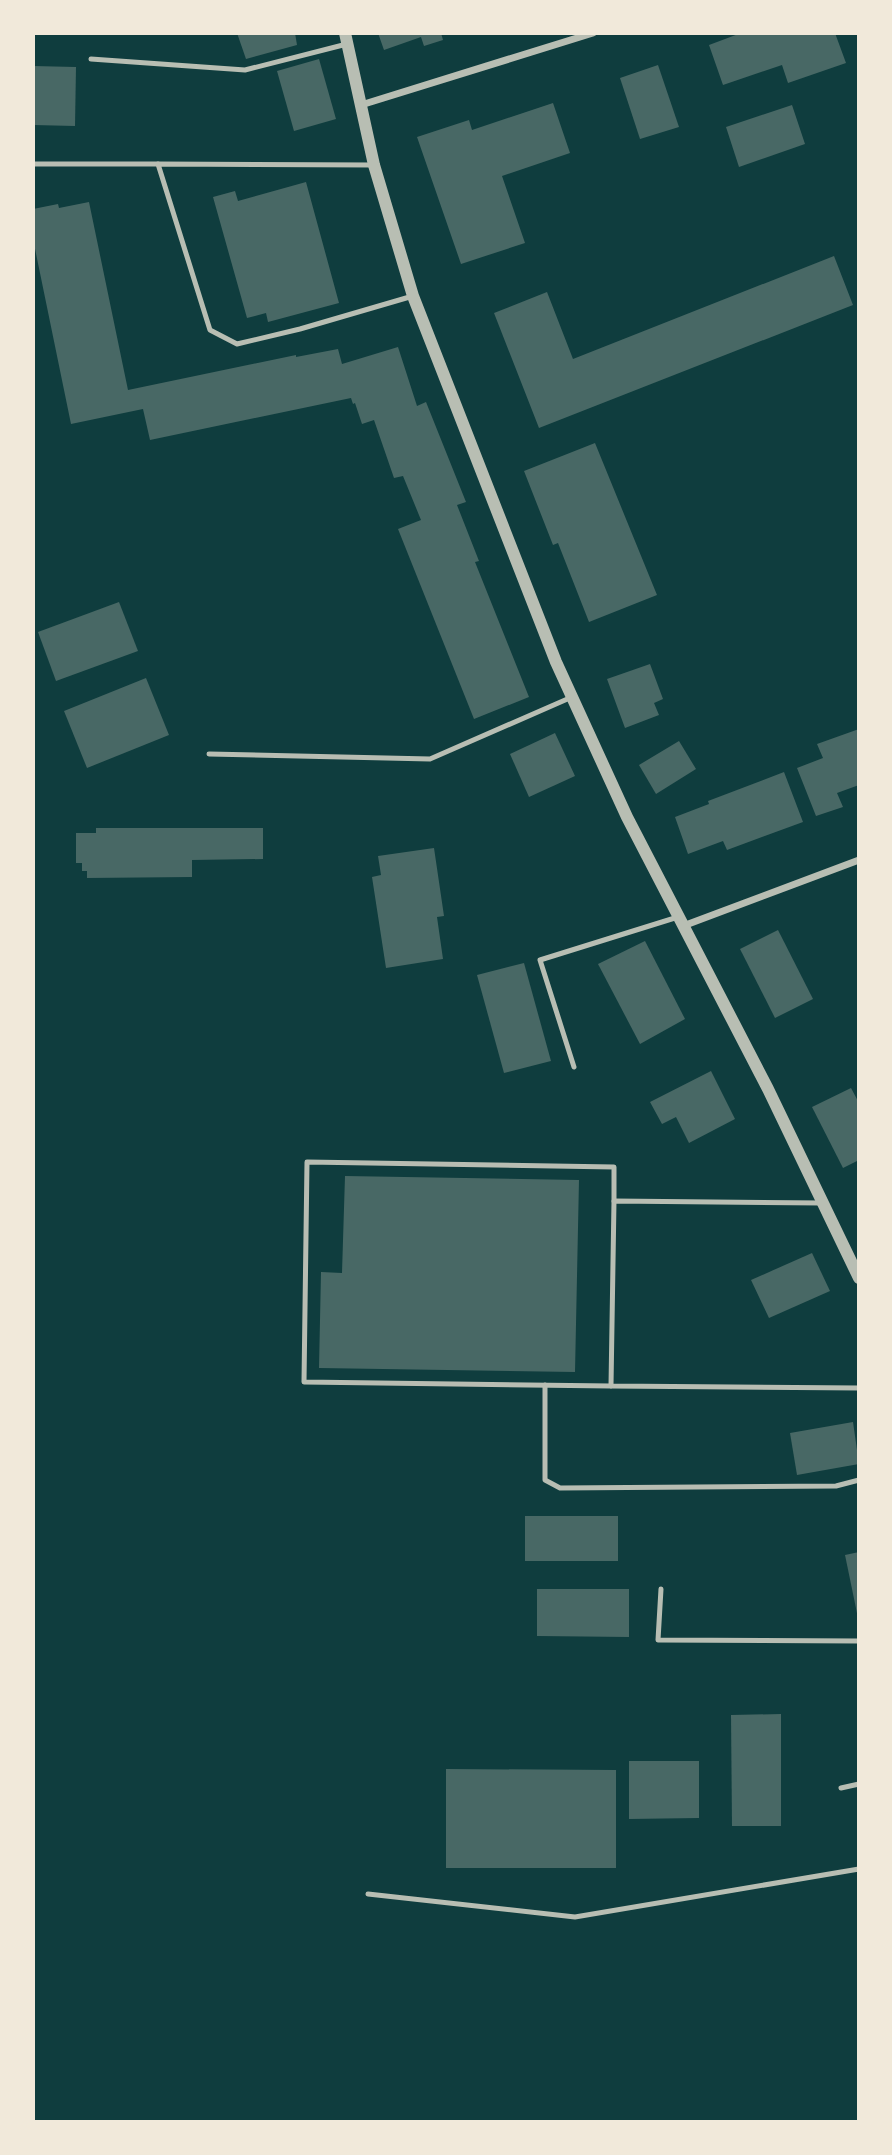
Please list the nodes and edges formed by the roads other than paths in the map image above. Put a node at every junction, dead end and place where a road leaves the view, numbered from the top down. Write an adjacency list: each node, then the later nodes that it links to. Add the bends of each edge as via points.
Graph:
1 (593, 33): 4 (street)
2 (346, 38): 3 (lane, via 246,70); 4 (street)
3 (92, 59)
4 (361, 105): 7 (street)
5 (33, 164): 6 (lane)
6 (158, 164): 7 (lane); 8 (lane, via 210,330 237,344)
7 (374, 164): 8 (street)
8 (413, 296): 9 (street)
9 (572, 697): 10 (lane, via 430,759); 12 (street)
10 (209, 754)
11 (859, 860): 12 (street)
12 (680, 921): 13 (lane, via 540,960); 15 (street)
13 (574, 1067)
14 (614, 1201): 15 (lane); 17 (lane, via 614,1167 307,1162 304,1382); 18 (lane)
15 (823, 1203): 16 (street)
16 (859, 1278)
17 (545, 1385): 18 (lane); 20 (lane, via 545,1480 560,1488 836,1486)
18 (611, 1386): 19 (lane)
19 (859, 1388)
20 (859, 1480)
21 (661, 1589): 22 (lane, via 658,1640)
22 (859, 1641)
23 (859, 1784): 24 (lane)
24 (841, 1788)
25 (859, 1869): 26 (lane, via 575,1917)
26 (368, 1894)

